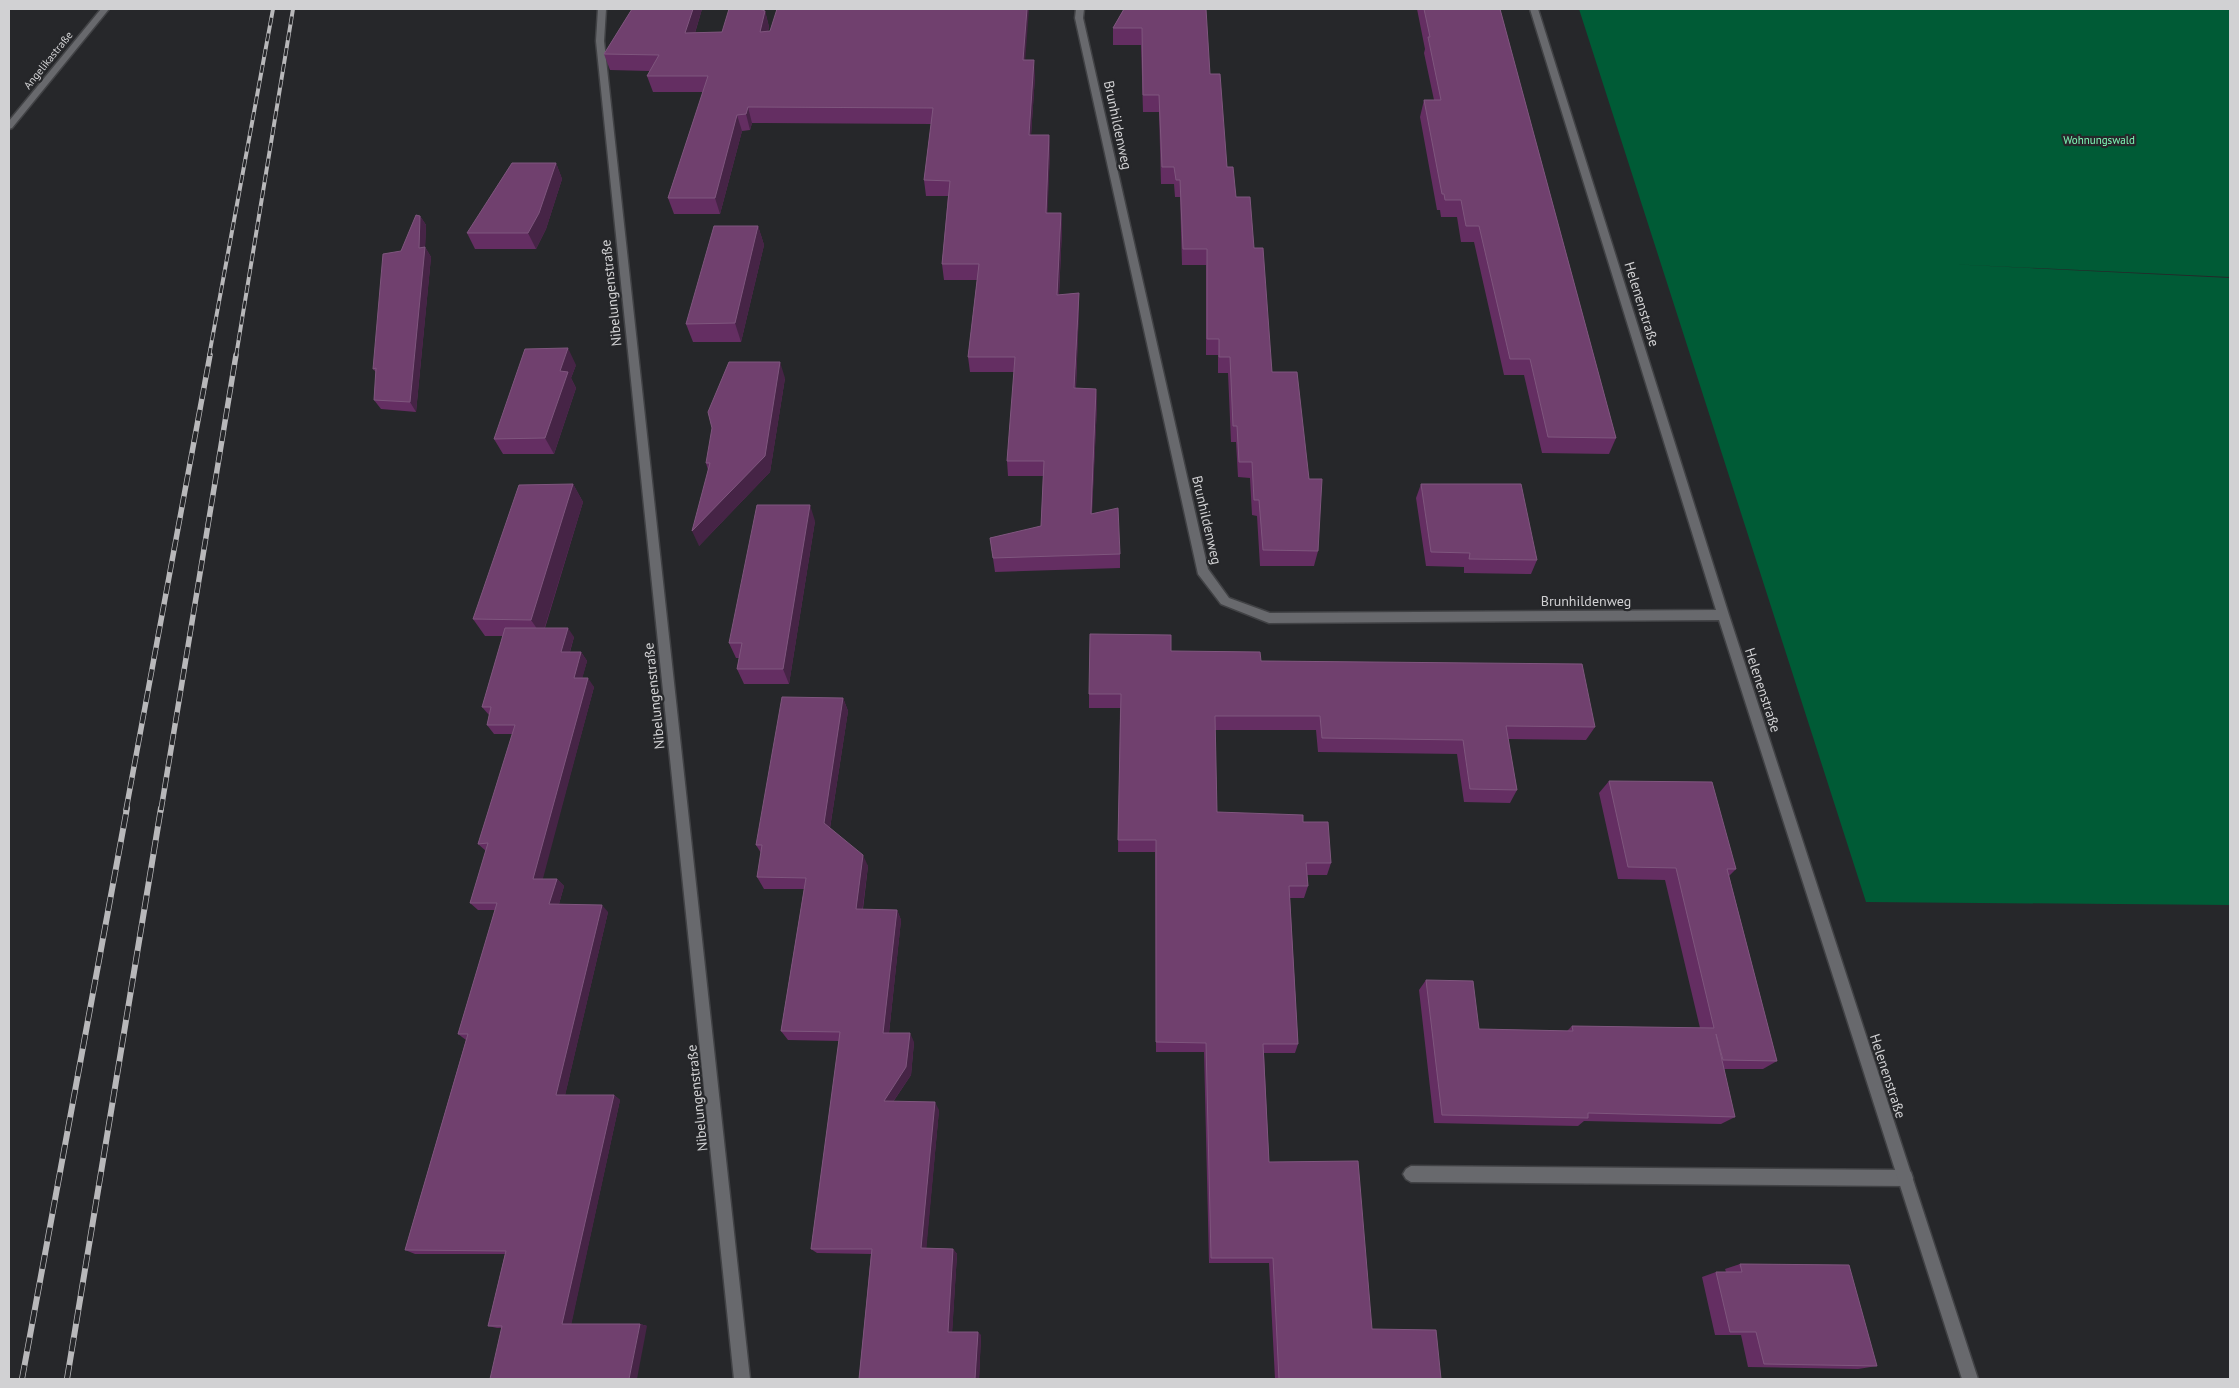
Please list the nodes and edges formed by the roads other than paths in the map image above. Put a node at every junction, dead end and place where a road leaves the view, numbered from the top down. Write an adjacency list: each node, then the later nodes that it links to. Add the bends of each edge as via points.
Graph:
1 (105, 9): 5 (street, Angelikastraße)
2 (602, 9): 9 (street, Nibelungenstraße, via 600,41)
3 (1080, 9): 6 (street, Brunhildenweg, via 1202,571 1225,600 1269,618)
4 (1534, 9): 6 (street, Helenenstraße)
5 (9, 126)
6 (1723, 615): 8 (street, Helenenstraße)
7 (1411, 1174): 8 (street)
8 (1905, 1178): 10 (street, Helenenstraße)
9 (742, 1379)
10 (1970, 1379)

